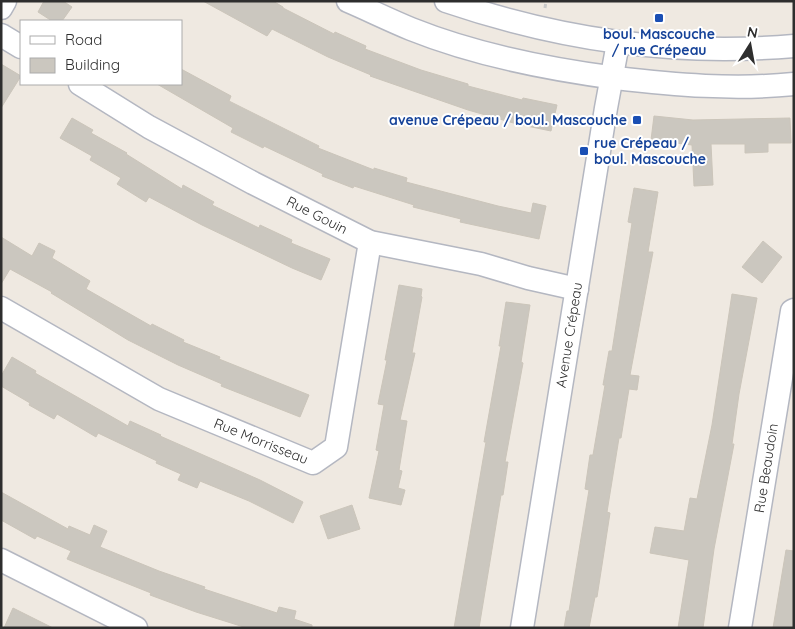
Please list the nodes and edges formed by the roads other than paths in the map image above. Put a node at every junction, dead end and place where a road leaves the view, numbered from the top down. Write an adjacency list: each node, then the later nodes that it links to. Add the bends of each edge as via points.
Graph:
1 (5, 1): 4 (street)
2 (348, 1): 9 (street, via 412,29 478,51 577,73)
3 (446, 1): 6 (street, via 541,29)
4 (1, 8)
5 (1, 35): 7 (street)
6 (618, 43): 8 (street, via 752,49); 9 (street, Avenue Crépeau)
7 (20, 46)
8 (794, 46)
9 (611, 77): 10 (street, via 698,86); 13 (street, Avenue Crépeau)
10 (794, 84)
11 (82, 85): 12 (street, Rue Gouin, via 149,127)
12 (370, 242): 13 (street, Rue Gouin, via 482,264); 14 (street, Rue Morrisseau, via 336,447 313,463 159,399)
13 (577, 289): 18 (street, Avenue Crépeau)
14 (1, 308)
15 (794, 310): 19 (street, Rue Beaudoin)
16 (1, 560): 17 (street)
17 (136, 628)
18 (522, 628)
19 (740, 628)

